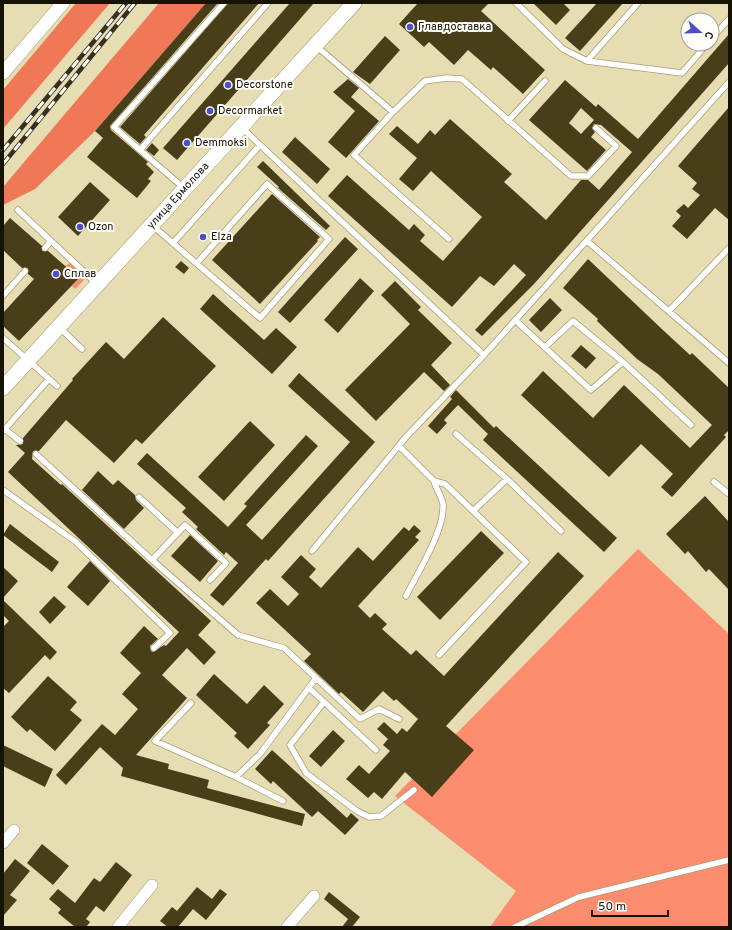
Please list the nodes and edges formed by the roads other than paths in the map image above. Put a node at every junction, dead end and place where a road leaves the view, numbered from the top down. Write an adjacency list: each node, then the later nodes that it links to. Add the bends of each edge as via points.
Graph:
1 (63, 3): 12 (street)
2 (224, 3): 20 (lane, via 114,127)
3 (268, 3): 20 (lane)
4 (354, 3): 9 (main road, улица Ермолова)
5 (516, 3): 11 (lane, via 563,49)
6 (638, 3): 11 (lane)
7 (729, 19): 8 (lane)
8 (720, 29)
9 (315, 45): 15 (lane); 17 (main road, улица Ермолова)
10 (700, 52): 11 (lane, via 682,73)
11 (587, 61)
12 (4, 69)
13 (545, 81): 16 (lane)
14 (729, 82): 26 (lane)
15 (393, 112): 16 (lane, via 425,81 462,79); 24 (lane, via 354,155)
16 (508, 121): 18 (lane, via 571,176 588,176 616,146)
17 (241, 127): 19 (lane); 21 (main road, улица Ермолова)
18 (596, 128)
19 (260, 145): 27 (lane); 40 (lane)
20 (140, 150): 21 (lane)
21 (185, 189): 23 (main road, улица Ермолова)
22 (18, 210): 25 (lane)
23 (153, 226): 27 (lane); 32 (main road, улица Ермолова)
24 (449, 239)
25 (51, 241): 28 (lane); 32 (lane)
26 (587, 241): 34 (lane); 35 (lane)
27 (174, 242): 30 (lane)
28 (45, 248)
29 (729, 248): 34 (lane)
30 (197, 263): 30 (lane, via 260,318 329,239 267,184)
31 (25, 271): 33 (lane)
32 (98, 284): 36 (main road, улица Ермолова)
33 (3, 296)
34 (669, 311): 43 (lane)
35 (515, 320): 38 (lane); 40 (lane)
36 (59, 327): 39 (lane); 41 (main road, улица Ермолова)
37 (3, 338): 41 (lane)
38 (545, 347): 42 (lane, via 573,321); 42 (lane, via 592,390)
39 (82, 349)
40 (484, 355): 51 (lane)
41 (29, 360): 44 (lane); 46 (main road, улица Ермолова)
42 (623, 362): 47 (lane)
43 (729, 363)
44 (49, 379): 45 (lane); 48 (lane)
45 (57, 386)
46 (3, 388)
47 (691, 425)
48 (4, 428): 50 (lane)
49 (456, 434): 53 (lane)
50 (20, 441)
51 (399, 446): 54 (lane); 62 (lane)
52 (36, 454): 63 (lane)
53 (507, 479): 59 (lane); 60 (lane)
54 (434, 481): 59 (lane, via 445,484); 65 (lane, via 443,504 441,527)
55 (714, 482): 57 (lane)
56 (3, 490): 66 (lane, via 76,542 170,633)
57 (729, 494)
58 (139, 497): 61 (lane)
59 (473, 511): 67 (lane, via 526,562)
60 (561, 531)
61 (178, 533): 63 (lane); 64 (lane, via 185,525 226,563)
62 (312, 551)
63 (152, 560): 68 (lane, via 238,635 284,648)
64 (210, 580)
65 (406, 596)
66 (154, 648)
67 (439, 655)
68 (316, 678): 69 (lane); 72 (lane, via 360,719 379,709)
69 (308, 688): 70 (lane); 74 (lane, via 260,754)
70 (324, 702): 73 (lane); 75 (lane, via 290,745 306,773 356,811 369,817 382,816)
71 (190, 703): 74 (lane, via 156,741)
72 (399, 719)
73 (376, 750)
74 (236, 777): 76 (lane)
75 (414, 790)
76 (283, 802)
77 (14, 830): 78 (street)
78 (3, 843)
79 (729, 860): 84 (lane, via 579,897)
80 (152, 885): 82 (street)
81 (314, 896): 83 (street)
82 (118, 927)
83 (287, 927)
84 (515, 927)

